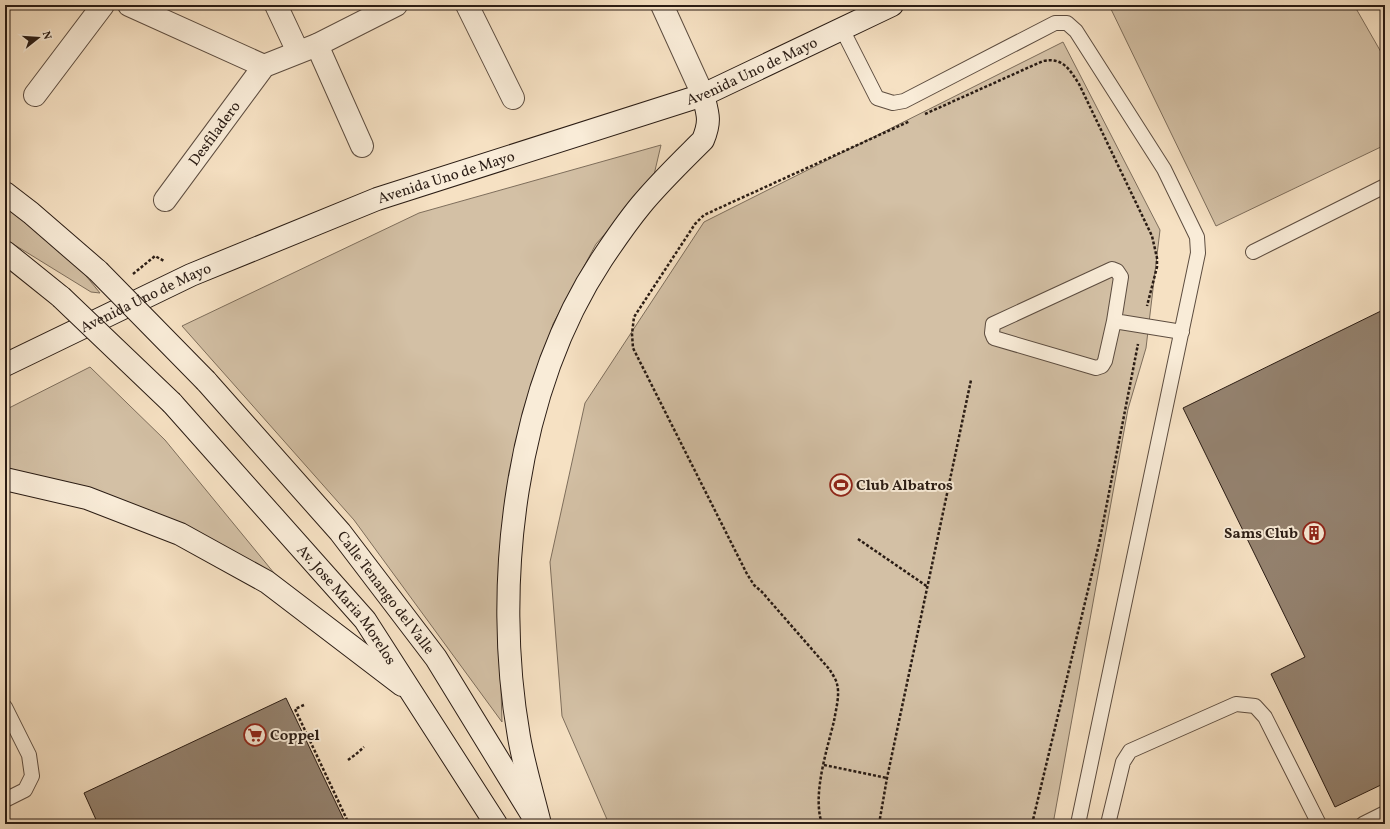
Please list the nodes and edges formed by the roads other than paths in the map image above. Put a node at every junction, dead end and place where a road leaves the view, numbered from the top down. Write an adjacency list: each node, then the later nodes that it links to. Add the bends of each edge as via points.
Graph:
1 (103, 5): 11 (main road)
2 (129, 5): 10 (main road)
3 (276, 5): 9 (main road)
4 (396, 5): 9 (main road)
5 (467, 5): 13 (main road)
6 (662, 5): 12 (main road)
7 (892, 5): 8 (main road, Avenida Uno de Mayo)
8 (842, 29): 12 (main road, Avenida Uno de Mayo); 21 (lane, via 877,98 893,103 904,101 1055,23 1067,23 1076,30 1164,169 1197,237 1198,253)
9 (308, 48): 10 (main road); 14 (main road)
10 (264, 66): 17 (main road, Desfiladero)
11 (35, 95)
12 (703, 95): 22 (main road, Avenida Uno de Mayo, via 377,199 191,275); 29 (main road, via 708,129 703,140 642,204 601,261 583,291 556,348 531,423 515,508 509,608 513,695 519,738)
13 (513, 98)
14 (362, 146)
15 (1385, 188): 19 (lane)
16 (5, 193): 29 (main road, Calle Tenango del Valle, bridge, via 98,271 206,381 340,532 431,651)
17 (165, 200)
18 (5, 252): 24 (main road, Av. Jose Maria Morelos, bridge, via 61,297 172,403 365,620)
19 (1254, 252)
20 (1114, 320): 20 (lane, via 1105,361 1102,366 1096,368 994,338 992,333 993,324 1112,269 1121,277); 21 (lane)
21 (1182, 332): 30 (lane)
22 (5, 365)
23 (5, 479): 24 (main road, via 87,498 180,534 267,582)
24 (414, 695): 28 (main road, Av. Jose Maria Morelos)
25 (5, 707): 26 (lane, via 30,755 32,776 24,790)
26 (5, 800)
27 (1385, 813): 33 (lane)
28 (496, 824)
29 (539, 824)
30 (1078, 824)
31 (1108, 824): 32 (lane, via 1124,762 1130,751 1236,704 1255,706 1265,717)
32 (1319, 824)
33 (1363, 824)

